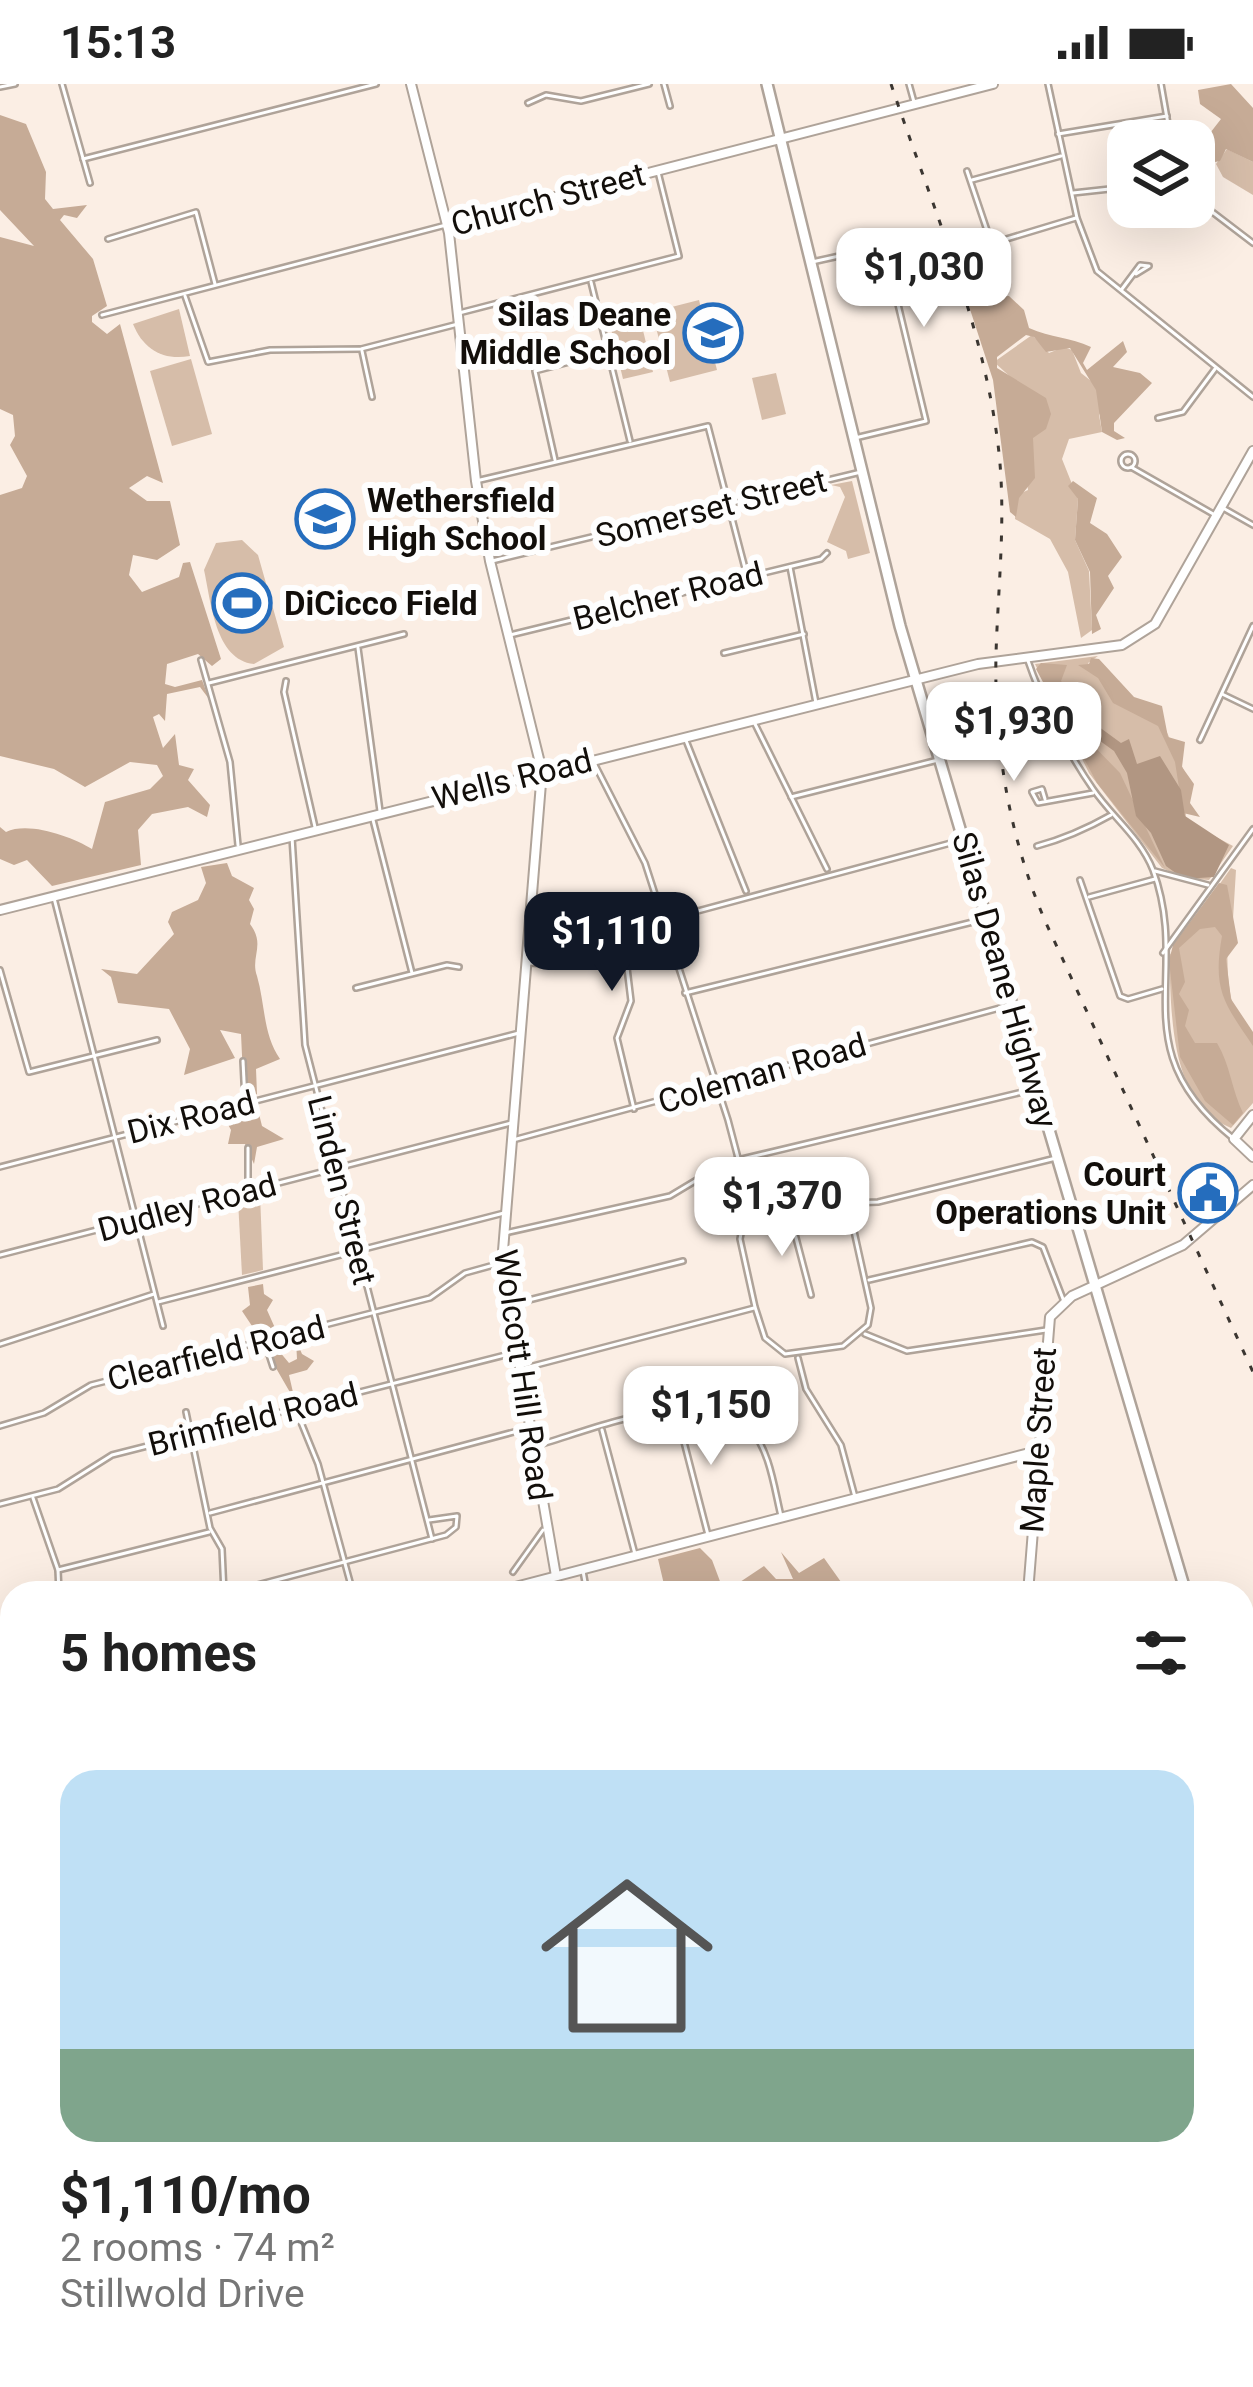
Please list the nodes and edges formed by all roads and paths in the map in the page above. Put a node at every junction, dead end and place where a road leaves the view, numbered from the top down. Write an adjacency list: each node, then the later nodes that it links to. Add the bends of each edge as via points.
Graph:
1 (15, 84): 12 (street)
2 (62, 84): 21 (street)
3 (376, 84): 21 (street)
4 (411, 84): 30 (street, Wolcott Hill Road)
5 (649, 84): 13 (street)
6 (664, 84): 15 (street)
7 (767, 84): 19 (main road, Silas Deane Highway)
8 (908, 84): 14 (street)
9 (993, 84): 14 (street, Church Street)
10 (1048, 84): 18 (street)
11 (1161, 84): 16 (street)
12 (0, 87)
13 (528, 104)
14 (914, 104): 19 (street, Church Street)
15 (670, 106)
16 (1167, 116): 17 (street); 18 (street)
17 (1168, 120)
18 (1058, 134): 20 (street)
19 (781, 138): 22 (street, Church Street); 34 (main road, Silas Deane Highway)
20 (1062, 156): 24 (street); 27 (street)
21 (83, 159): 25 (street)
22 (658, 170): 30 (street, Church Street); 37 (street, via 679,256)
23 (967, 171): 24 (street)
24 (970, 180): 32 (street)
25 (90, 183)
26 (1107, 189): 27 (street)
27 (1071, 193): 29 (street)
28 (1215, 214): 33 (street)
29 (1077, 218): 32 (street); 39 (street, via 1096,271)
30 (448, 225): 38 (street, Church Street); 42 (street, Wolcott Hill Road)
31 (108, 238): 38 (street, via 196,212)
32 (992, 243): 35 (street)
33 (1253, 243)
34 (811, 262): 49 (main road, Silas Deane Highway); 49 (street, via 884,246 926,421)
35 (998, 263)
36 (1136, 274): 39 (street)
37 (590, 279): 42 (street); 44 (street)
38 (215, 286): 40 (street, Church Street)
39 (1120, 292): 45 (street)
40 (184, 294): 41 (street, Church Street); 43 (street, via 208,362 270,350)
41 (102, 315)
42 (460, 318): 43 (street); 55 (street, Wolcott Hill Road)
43 (361, 349): 46 (street)
44 (608, 352): 50 (street); 52 (street, via 535,370)
45 (1216, 368): 47 (street); 48 (street, via 1183,412)
46 (372, 397)
47 (1253, 397)
48 (1158, 418)
49 (854, 439): 54 (main road, Silas Deane Highway)
50 (630, 443): 52 (street); 56 (street, via 709,427)
51 (1253, 451): 57 (street, Wells Road)
52 (555, 462): 55 (street)
53 (1131, 467): 57 (street)
54 (861, 472): 56 (street, Somerset Street); 71 (main road, Silas Deane Highway)
55 (476, 481): 60 (street, Wolcott Hill Road)
56 (729, 504): 60 (street, Somerset Street); 62 (street)
57 (1219, 511): 58 (street); 69 (street, Wells Road, via 1144,636 1106,649)
58 (1253, 525)
59 (827, 553): 61 (street, Belcher Road)
60 (490, 561): 66 (street, Wolcott Hill Road)
61 (790, 567): 62 (street, Belcher Road); 65 (street)
62 (747, 576): 66 (street, Belcher Road)
63 (1253, 626): 74 (street)
64 (404, 634): 67 (street)
65 (805, 634): 68 (street); 75 (street)
66 (508, 636): 82 (street, Wolcott Hill Road)
67 (358, 646): 73 (street); 86 (street)
68 (724, 653)
69 (1026, 656): 71 (street, Wells Road); 83 (street)
70 (201, 660): 73 (street)
71 (916, 679): 75 (street, Wells Road); 81 (main road, Silas Deane Highway)
72 (286, 681): 88 (street)
73 (208, 683): 93 (street, via 230,762)
74 (1221, 694): 76 (street); 79 (street)
75 (816, 705): 77 (street, Wells Road)
76 (1253, 709)
77 (753, 720): 78 (street, Wells Road); 84 (street)
78 (685, 737): 80 (street, Wells Road); 99 (street)
79 (1200, 740)
80 (592, 759): 82 (street, Wells Road); 104 (street, via 645,862)
81 (940, 760): 84 (street); 91 (main road, Silas Deane Highway)
82 (542, 771): 86 (street, Wells Road); 107 (street, Wolcott Hill Road)
83 (1094, 792): 85 (street); 87 (street)
84 (791, 797): 95 (street)
85 (1045, 799)
86 (376, 813): 88 (street, Wells Road); 110 (street)
87 (1112, 814): 92 (street); 94 (street)
88 (316, 829): 90 (street, Wells Road)
89 (1253, 829): 98 (street)
90 (292, 835): 93 (street, Wells Road); 120 (street, Linden Street, via 304,1037)
91 (963, 840): 95 (street); 103 (main road, Silas Deane Highway)
92 (1037, 846)
93 (238, 849): 100 (street, Wells Road)
94 (1153, 871): 96 (street); 98 (street)
95 (828, 873): 99 (street)
96 (1155, 879): 101 (street); 105 (street)
97 (1080, 880): 101 (street)
98 (1211, 885): 105 (street)
99 (747, 894): 104 (street)
100 (54, 896): 102 (street, Wells Road); 117 (street)
101 (1088, 897): 112 (street, via 1123,999)
102 (0, 910)
103 (987, 918): 113 (street); 114 (main road, Silas Deane Highway)
104 (659, 920): 106 (street, via 625,932); 113 (street)
105 (1162, 955): 112 (street)
106 (626, 960): 107 (street); 123 (street, via 632,1001 617,1038)
107 (528, 963): 115 (street, Wolcott Hill Road)
108 (459, 968): 110 (street)
109 (0, 970): 117 (street, via 28,1072)
110 (412, 973): 111 (street)
111 (356, 988)
112 (1164, 988): 127 (street, via 1180,1079)
113 (684, 993): 119 (street)
114 (1012, 1005): 119 (street, Coleman Road); 121 (main road, Silas Deane Highway)
115 (521, 1032): 120 (street, Dix Road); 125 (street, Wolcott Hill Road)
116 (158, 1040): 117 (street)
117 (94, 1057): 126 (street)
118 (243, 1061): 122 (street)
119 (716, 1084): 123 (street, Coleman Road); 132 (street)
120 (316, 1085): 122 (street, Dix Road); 134 (street, Linden Street)
121 (1037, 1088): 131 (main road, Silas Deane Highway); 132 (street)
122 (245, 1103): 126 (street, Dix Road)
123 (634, 1109): 128 (street, Coleman Road)
124 (1253, 1115): 127 (street)
125 (513, 1122): 128 (street, Wolcott Hill Road); 134 (street, Dudley Road)
126 (115, 1137): 133 (street, Dix Road); 140 (street)
127 (1234, 1139): 130 (street)
128 (512, 1141): 138 (street, Wolcott Hill Road)
129 (248, 1148): 136 (street)
130 (1253, 1157)
131 (1058, 1158): 137 (street); 148 (main road, Silas Deane Highway)
132 (739, 1160): 141 (street); 142 (street, via 670,1196)
133 (0, 1167)
134 (337, 1168): 136 (street, Dudley Road); 143 (street, Linden Street)
135 (1253, 1185): 148 (street, Maple Street, via 1183,1245)
136 (248, 1191): 140 (street, Dudley Road)
137 (848, 1204): 139 (street); 147 (street)
138 (505, 1213): 142 (street, Wolcott Hill Road); 143 (street)
139 (790, 1214): 141 (street); 150 (street)
140 (136, 1220): 144 (street, Dudley Road); 149 (street)
141 (746, 1221): 154 (street, via 740,1239)
142 (504, 1234): 146 (street, Wolcott Hill Road)
143 (358, 1251): 152 (street); 155 (street, Linden Street)
144 (0, 1255)
145 (683, 1261): 153 (street)
146 (502, 1263): 153 (street, Wolcott Hill Road); 155 (street, Clearfield Road, via 465,1273 430,1298)
147 (866, 1281): 151 (street, via 1032,1242 1043,1247); 158 (street, via 871,1314)
148 (1096, 1287): 151 (street, Maple Street); 201 (main road, Silas Deane Highway)
149 (155, 1293): 152 (street); 161 (street)
150 (811, 1295)
151 (1064, 1301): 157 (street, Maple Street)
152 (158, 1302): 156 (street)
153 (507, 1305): 162 (street, Wolcott Hill Road)
154 (755, 1307): 163 (street, via 769,1343); 165 (street)
155 (374, 1312): 160 (street, Clearfield Road); 166 (street, Linden Street)
156 (163, 1326)
157 (1046, 1330): 158 (street, via 913,1351 890,1349); 175 (street, Maple Street)
158 (864, 1333): 163 (street)
159 (0, 1334): 161 (street)
160 (265, 1340): 164 (street); 170 (street, Clearfield Road, via 91,1384 44,1413)
161 (1, 1344)
162 (514, 1352): 165 (street, Wolcott Hill Road); 166 (street, Brimfield Road)
163 (797, 1356): 179 (street, via 806,1389 842,1444)
164 (274, 1367)
165 (517, 1370): 171 (street, Wolcott Hill Road)
166 (392, 1384): 167 (street, Brimfield Road); 176 (street, Linden Street)
167 (296, 1408): 173 (street, Brimfield Road); 177 (street)
168 (675, 1409): 172 (street); 182 (street, via 705,1406 744,1422 764,1451); 186 (street)
169 (186, 1412): 173 (street)
170 (0, 1426)
171 (527, 1428): 174 (street, Wolcott Hill Road); 176 (street)
172 (601, 1428): 174 (street); 188 (street)
173 (192, 1435): 178 (street, Brimfield Road, via 105,1457 64,1486); 181 (street)
174 (530, 1447): 184 (street, Wolcott Hill Road)
175 (1037, 1451): 179 (street); 200 (street, Maple Street)
176 (411, 1458): 177 (street); 183 (street, Linden Street)
177 (323, 1481): 181 (street); 189 (street)
178 (32, 1496): 180 (street, Brimfield Road); 191 (street)
179 (856, 1499): 182 (street)
180 (0, 1504)
181 (210, 1514): 185 (street)
182 (782, 1517): 186 (street)
183 (427, 1520): 187 (street, Linden Street); 187 (street, via 457,1516 454,1530)
184 (545, 1529): 192 (street, Wolcott Hill Road); 193 (street, Wolcott Hill Road)
185 (211, 1532): 191 (street); 195 (street)
186 (708, 1537): 188 (street)
187 (432, 1539): 189 (street)
188 (635, 1556): 190 (street)
189 (345, 1561): 196 (street); 197 (street)
190 (582, 1569): 193 (street); 199 (street)
191 (58, 1570): 194 (street)
192 (512, 1572)
193 (556, 1576): 198 (street)
194 (58, 1581)
195 (225, 1581)
196 (271, 1581)
197 (350, 1581)
198 (537, 1581)
199 (584, 1581)
200 (1029, 1581)
201 (1182, 1581)
202 (0, 2207): 203 (street)
203 (0, 2239)

